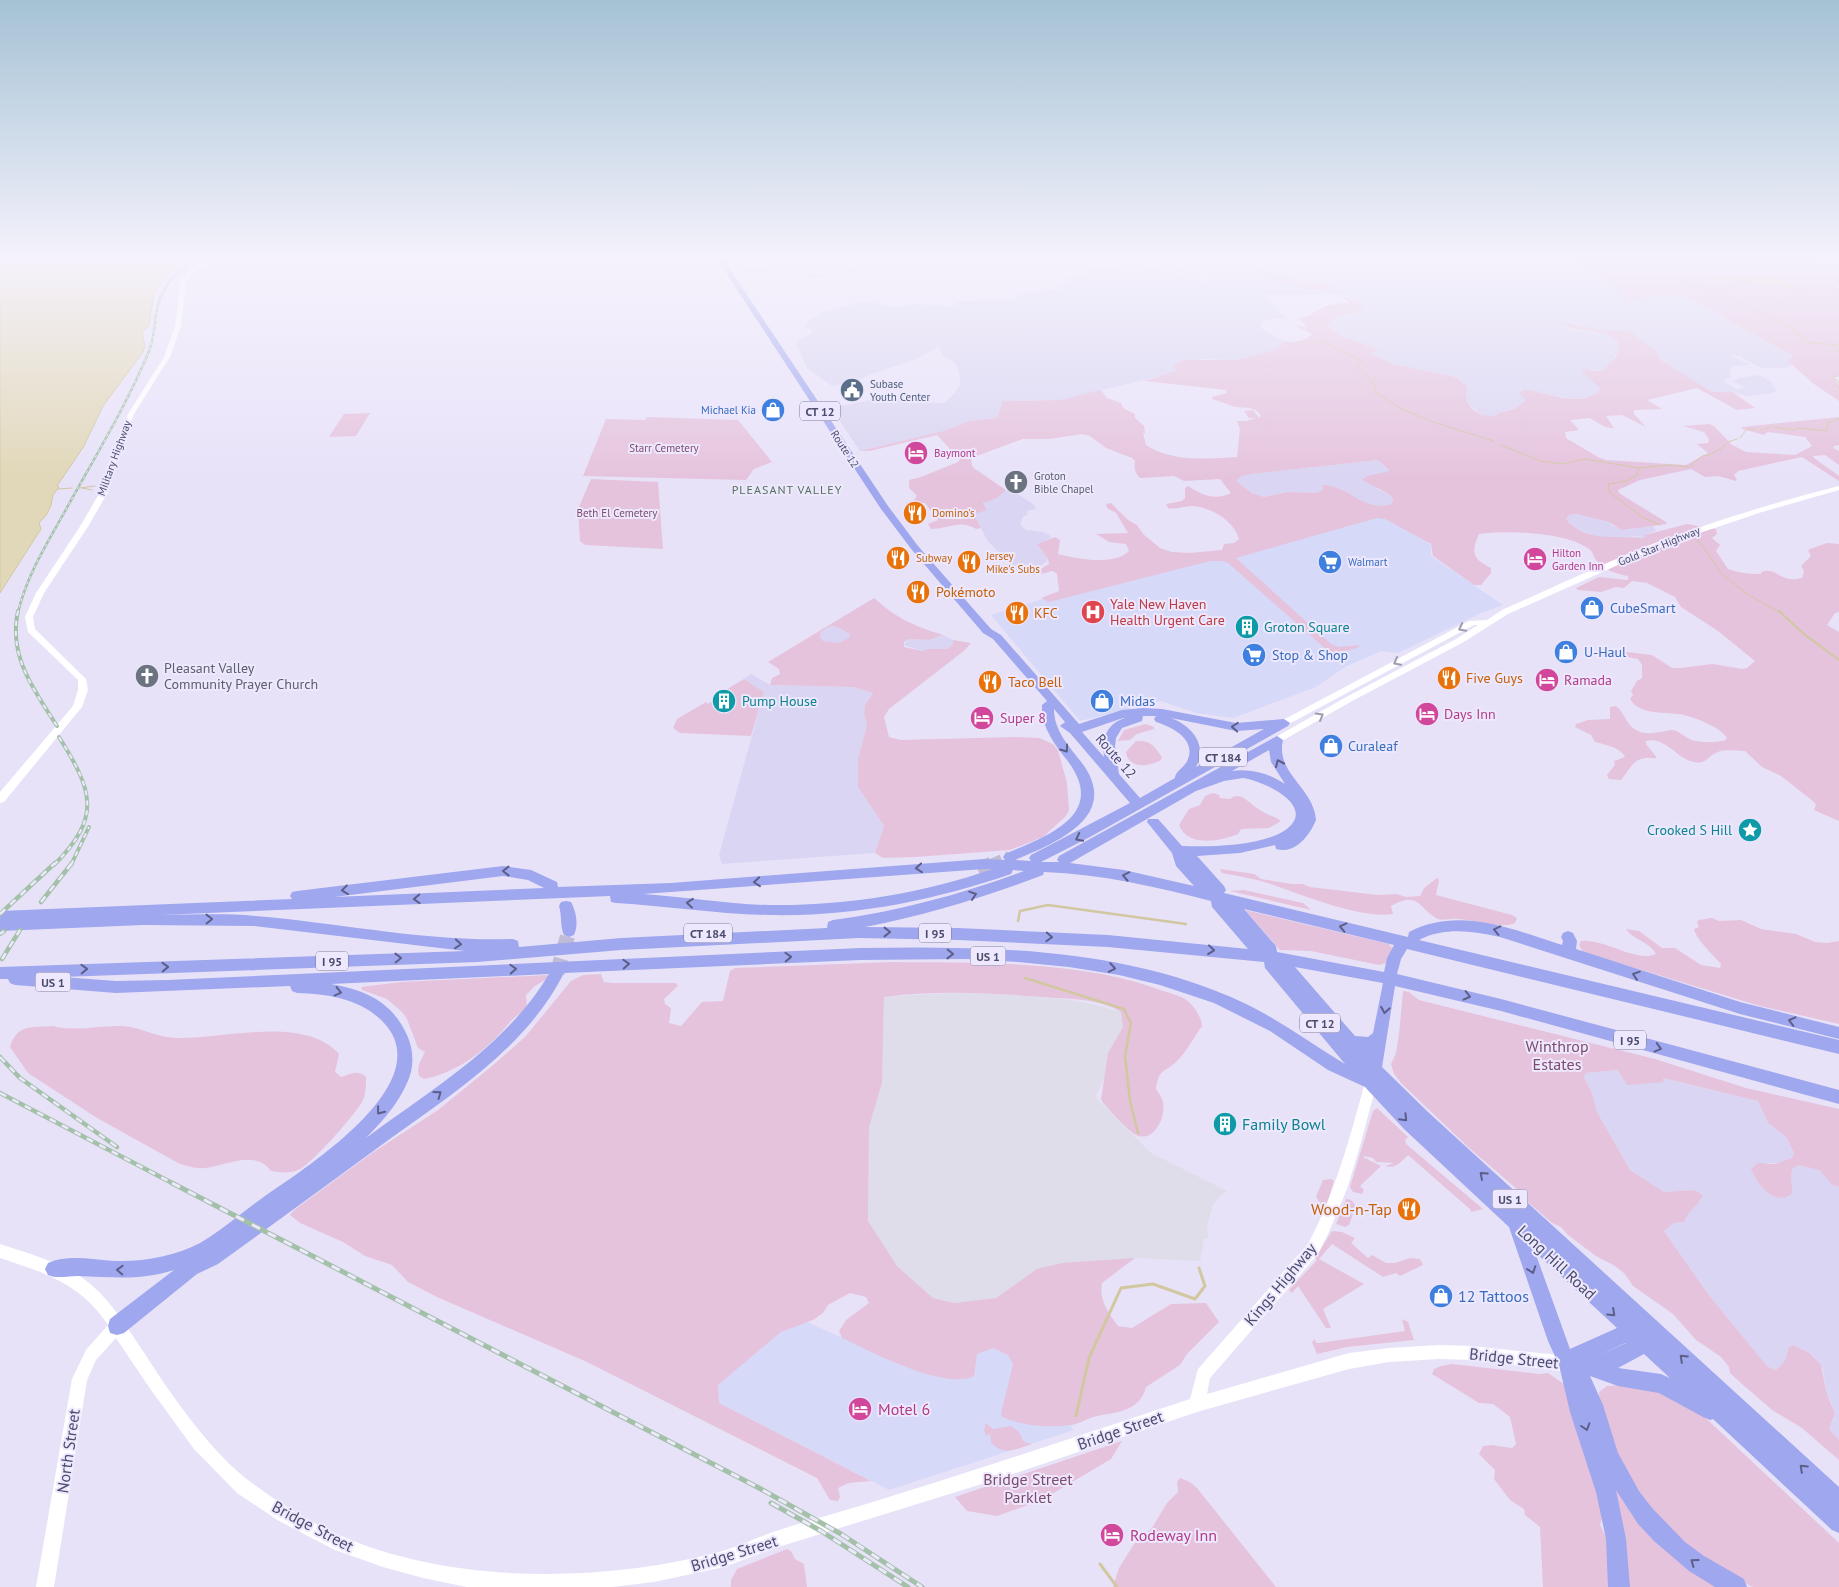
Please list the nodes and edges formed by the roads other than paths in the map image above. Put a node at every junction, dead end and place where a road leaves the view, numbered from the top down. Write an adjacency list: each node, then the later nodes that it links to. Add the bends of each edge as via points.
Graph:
1 (177, 330): 13 (main road, Military Highway, via 167,357 130,414 104,492 40,593 29,617 31,630 41,642 82,679 83,690 77,707)
2 (767, 330): 5 (highway, Route 12 / CT 12, via 877,498 913,546)
3 (1839, 488): 4 (main road, Gold Star Highway / CT 184, via 1676,538)
4 (1486, 622): 7 (main road, Gold Star Highway / CT 184, one-way to 7, via 1472,623); 9 (main road, Gold Star Highway / CT 184, one-way to 4, via 1459,641)
5 (987, 631): 6 (highway, Route 12 / CT 12, via 988,639); 8 (highway, Route 12 / CT 12, via 997,637 1071,722)
6 (1048, 705): 8 (highway, Route 12 / CT 12); 19 (highway, one-way to 19, via 1048,716 1055,733 1084,777 1087,801 1081,816 1066,830)
7 (1284, 723): 8 (highway, one-way to 8, via 1236,727 1143,712 1116,716); 12 (highway, CT 184)
8 (1074, 730): 10 (highway, Route 12 / CT 12)
9 (1277, 740): 11 (highway, CT 184); 17 (highway, one-way to 9, via 1270,847 1290,843 1302,834 1309,823 1305,801 1276,760)
10 (1112, 775): 12 (highway, via 1109,740 1115,728 1138,718 1166,721 1190,736 1195,754 1188,770); 14 (highway, Route 12)
11 (1195, 787): 12 (highway, CT 184); 17 (highway, via 1245,774 1271,780 1291,793 1300,811 1295,828 1280,839)
12 (1161, 797): 15 (highway, CT 184)
13 (0, 799)
14 (1135, 801)
15 (1124, 820): 20 (highway, CT 184); 35 (highway, CT 184, via 1078,838 1037,864 959,900 919,911 810,928 656,937)
16 (1153, 822): 18 (highway)
17 (1246, 846): 18 (highway, via 1204,852)
18 (1178, 851): 23 (highway, via 1180,860); 38 (highway, via 1190,857)
19 (1010, 856)
20 (1064, 860)
21 (973, 867): 25 (highway, one-way to 25); 26 (highway, via 927,890); 36 (highway, one-way to 21, via 1124,875 1028,865)
22 (1006, 870): 26 (highway, via 948,889)
23 (1202, 886)
24 (543, 893): 25 (highway); 27 (highway, one-way to 27); 27 (highway, one-way to 27, via 541,878 526,873 496,871 264,899)
25 (571, 899): 26 (highway, one-way to 25, via 767,910 654,900); 32 (highway)
26 (877, 904)
27 (228, 907): 29 (highway)
28 (1234, 907): 53 (highway, Long Hill Road / CT 12, via 1271,957)
29 (146, 915): 30 (highway); 31 (highway); 37 (highway, one-way to 37, via 254,920 427,942)
30 (0, 916)
31 (0, 925)
32 (569, 931)
33 (1414, 936): 39 (highway, one-way to 33, via 1500,931 1463,925 1433,928)
34 (1568, 937): 39 (highway)
35 (628, 943): 37 (highway, I 95); 40 (highway, I 95, one-way to 40, via 860,932 940,933 1108,941 1242,953)
36 (1396, 943): 41 (highway, via 1437,949); 43 (highway)
37 (548, 948): 44 (highway, I 95, one-way to 37, via 478,956)
38 (1256, 948)
39 (1569, 953): 49 (highway, one-way to 39, via 1740,1008)
40 (1293, 964): 50 (highway, Long Hill Road / US 1); 54 (highway, I 95, one-way to 54, via 1363,973 1420,985)
41 (1500, 965): 51 (highway); 52 (highway, via 1661,1009)
42 (550, 971): 46 (highway, US 1, one-way to 42); 53 (highway, US 1, one-way to 53, via 577,966 904,954 1010,957 1092,964 1159,979 1225,1001 1277,1027 1341,1071); 55 (highway, one-way to 42, via 489,1055 535,1009)
43 (1390, 971)
44 (0, 973)
45 (0, 978): 46 (highway, US 1, via 107,986)
46 (167, 986): 55 (highway, one-way to 55, via 293,986 337,991 379,1010 401,1035 404,1051 402,1070 383,1108 364,1130)
47 (1388, 987): 48 (highway, one-way to 48)
48 (1381, 1033): 50 (highway, via 1372,1043); 53 (highway)
49 (1839, 1033)
50 (1351, 1042): 53 (highway, Long Hill Road / US 1)
51 (1839, 1047)
52 (1839, 1052)
53 (1373, 1076): 56 (highway, Long Hill Road / US 1, one-way to 56, via 1415,1130); 61 (highway, Long Hill Road / US 1, one-way to 53, via 1446,1141); 64 (main road, Kings Highway, via 1340,1190 1322,1233 1313,1249 1203,1374)
54 (1839, 1098)
55 (280, 1202): 57 (highway)
56 (1516, 1224): 61 (highway, Long Hill Road / US 1, one-way to 61); 62 (highway, one-way to 62)
57 (218, 1245): 59 (highway, one-way to 59, via 142,1269 80,1266); 60 (highway, via 205,1263 192,1268)
58 (0, 1251): 59 (main road, Bridge Street)
59 (54, 1269): 60 (main road, Bridge Street, via 79,1284 106,1309)
60 (117, 1326): 64 (main road, Bridge Street, via 200,1444 243,1487 335,1542 378,1558 469,1579 570,1583 674,1571 724,1559); 68 (main road, North Street, via 93,1353 80,1380)
61 (1643, 1331): 62 (highway, Bridge Street, via 1625,1334); 63 (highway, Bridge Street, via 1636,1348 1603,1365); 65 (highway, Long Hill Road / US 1); 66 (highway, Long Hill Road / US 1, one-way to 61)
62 (1568, 1364): 63 (highway, Bridge Street); 64 (main road, Bridge Street, via 1472,1353 1389,1355 1349,1361); 69 (highway, one-way to 69, via 1612,1516); 70 (highway, one-way to 62, via 1677,1549 1633,1499 1608,1454 1586,1388)
63 (1591, 1367): 65 (highway, via 1618,1377 1661,1384)
64 (1197, 1404)
65 (1729, 1422): 67 (highway, Long Hill Road / US 1)
66 (1839, 1501)
67 (1839, 1524)
68 (45, 1587)
69 (1618, 1587)
70 (1736, 1587)

